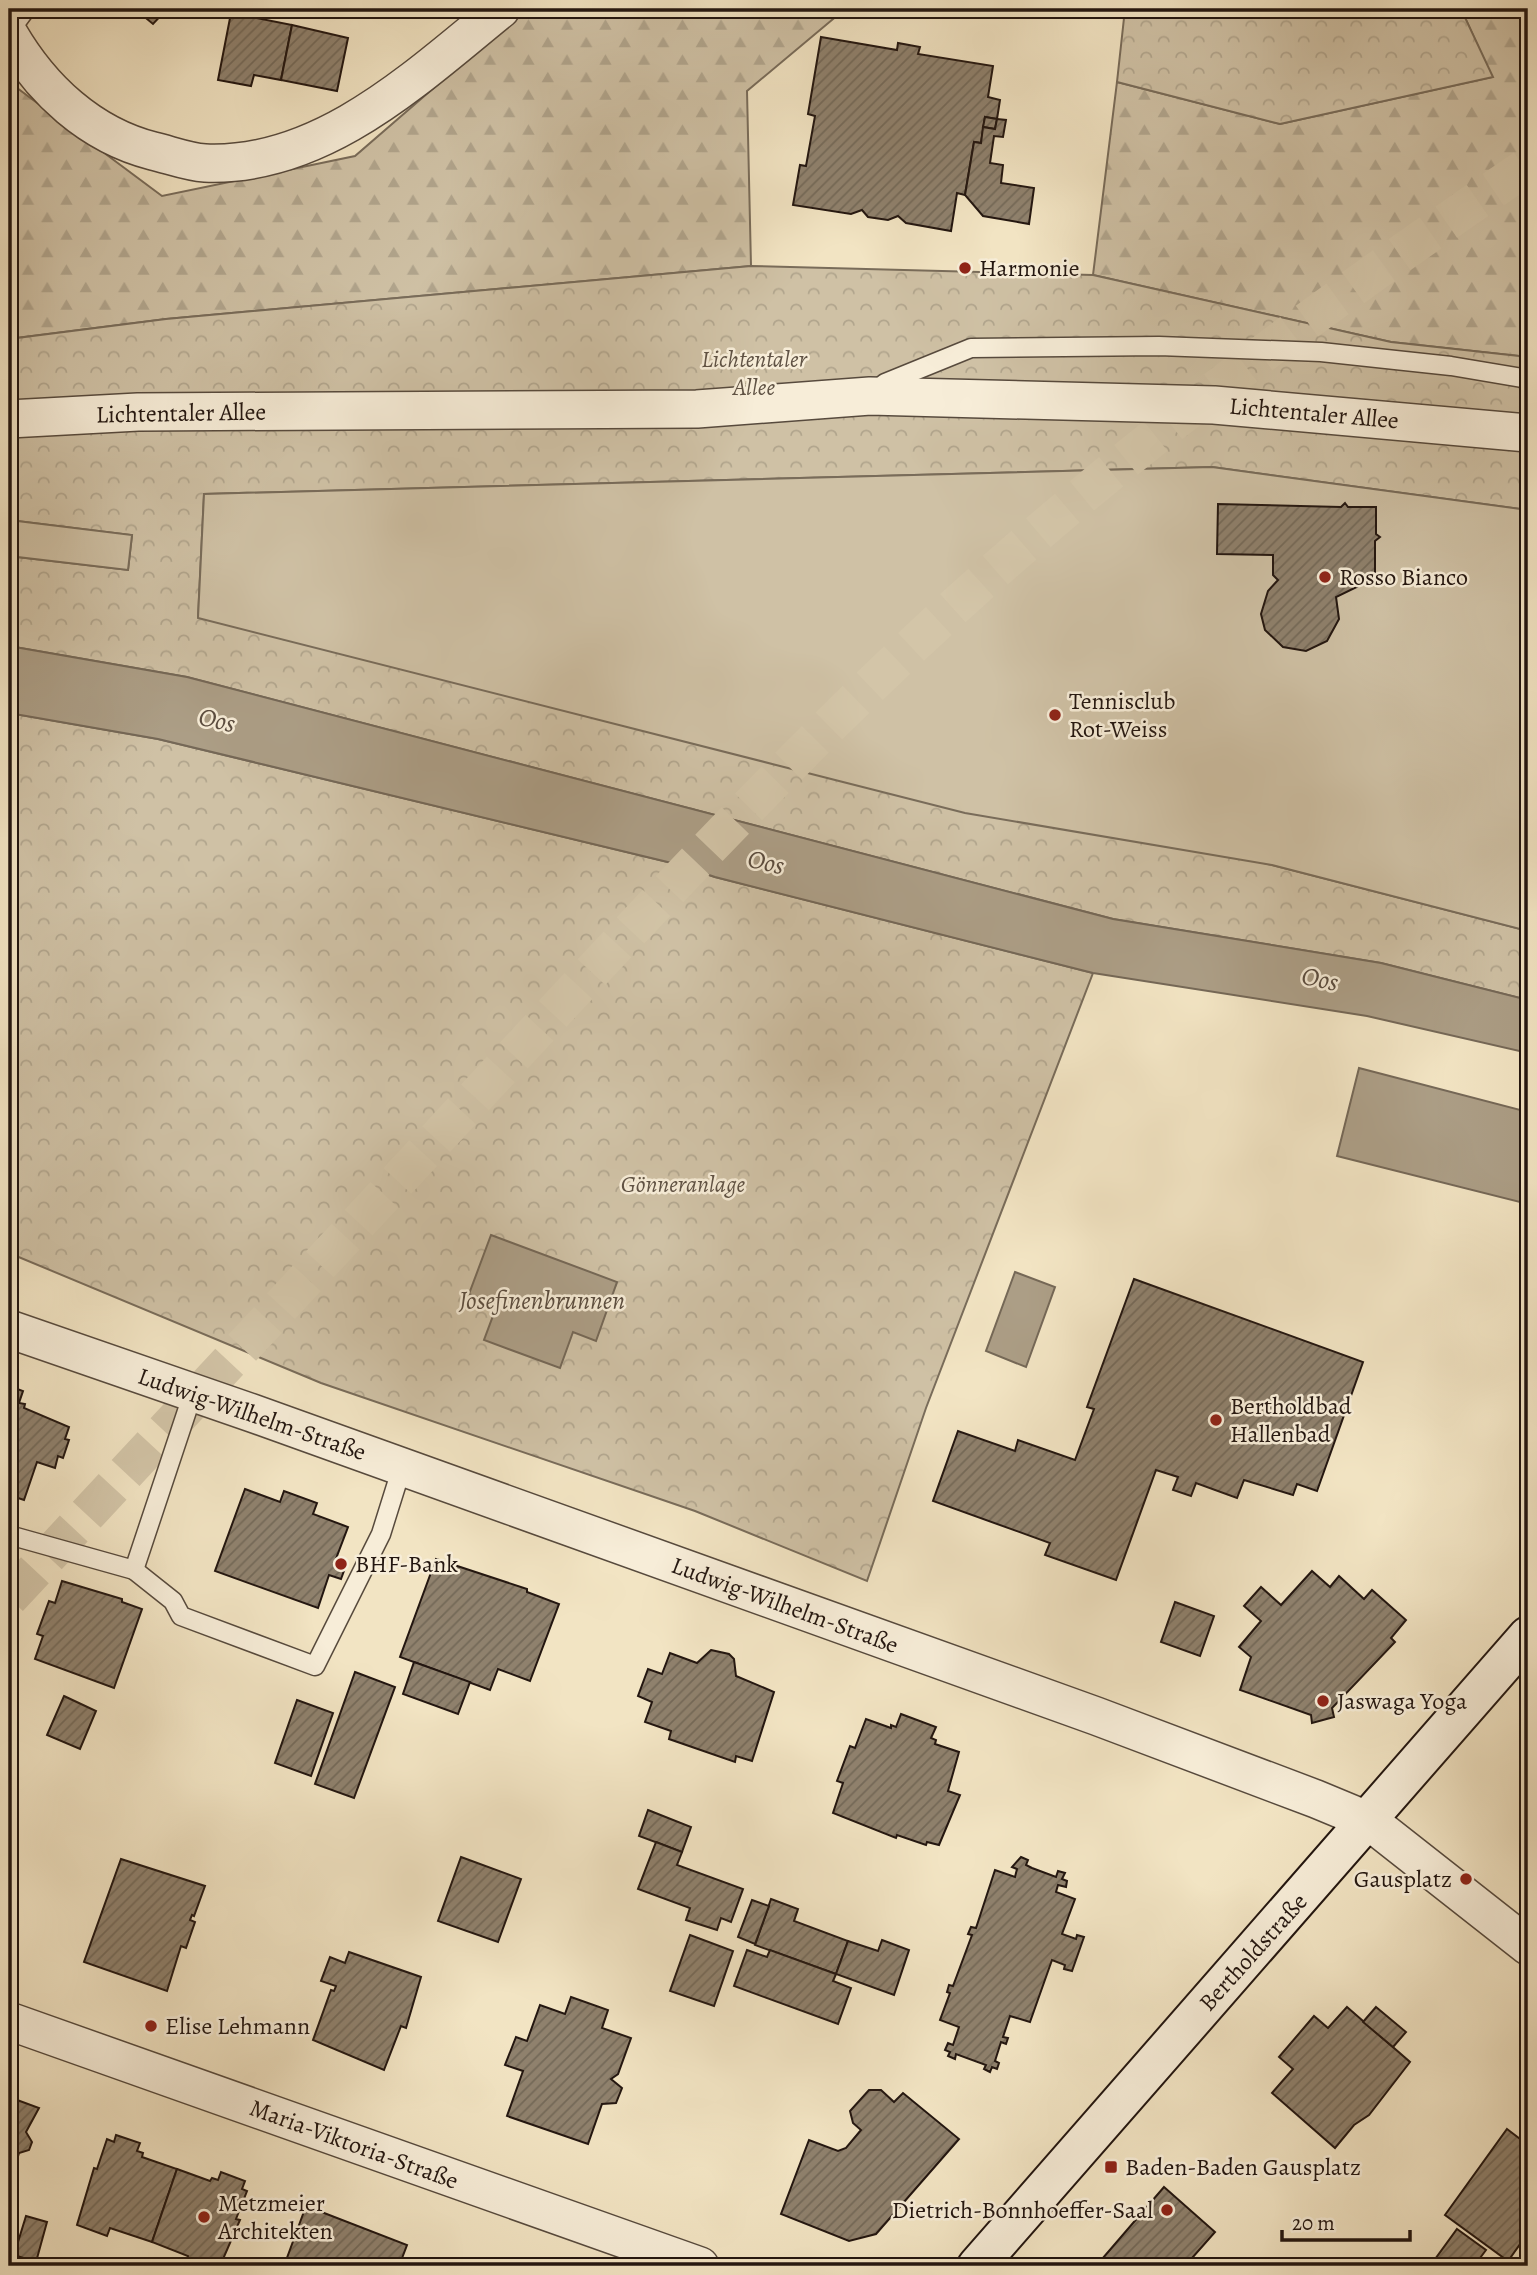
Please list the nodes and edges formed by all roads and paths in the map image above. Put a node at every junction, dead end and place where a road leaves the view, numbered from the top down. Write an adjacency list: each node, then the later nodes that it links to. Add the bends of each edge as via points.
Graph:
1 (26, 9): 3 (lane)
2 (501, 9): 3 (street, via 397,94 319,138 260,159 204,163 127,144 93,124 29,68)
3 (9, 33)
4 (1528, 379): 5 (lane, via 1321,352 1160,345 971,348 885,383)
5 (870, 396): 6 (street, Lichtentaler Allee, via 697,409 138,412); 7 (street, Lichtentaler Allee, via 1214,405)
6 (9, 419)
7 (1528, 433)
8 (9, 1329): 9 (street, Ludwig-Wilhelm-Straße)
9 (193, 1393): 10 (street, Ludwig-Wilhelm-Straße); 12 (lane)
10 (401, 1467): 12 (lane, via 381,1534 315,1666 181,1616 173,1601); 14 (street, Ludwig-Wilhelm-Straße, via 1096,1716)
11 (9, 1535): 12 (lane)
12 (134, 1570)
13 (1528, 1636): 14 (main road, Bertholdstraße)
14 (1369, 1821): 15 (street, Ludwig-Wilhelm-Straße); 18 (main road, Bertholdstraße)
15 (1528, 1946)
16 (9, 2021): 17 (street, Maria-Viktoria-Straße)
17 (700, 2266)
18 (977, 2266)

